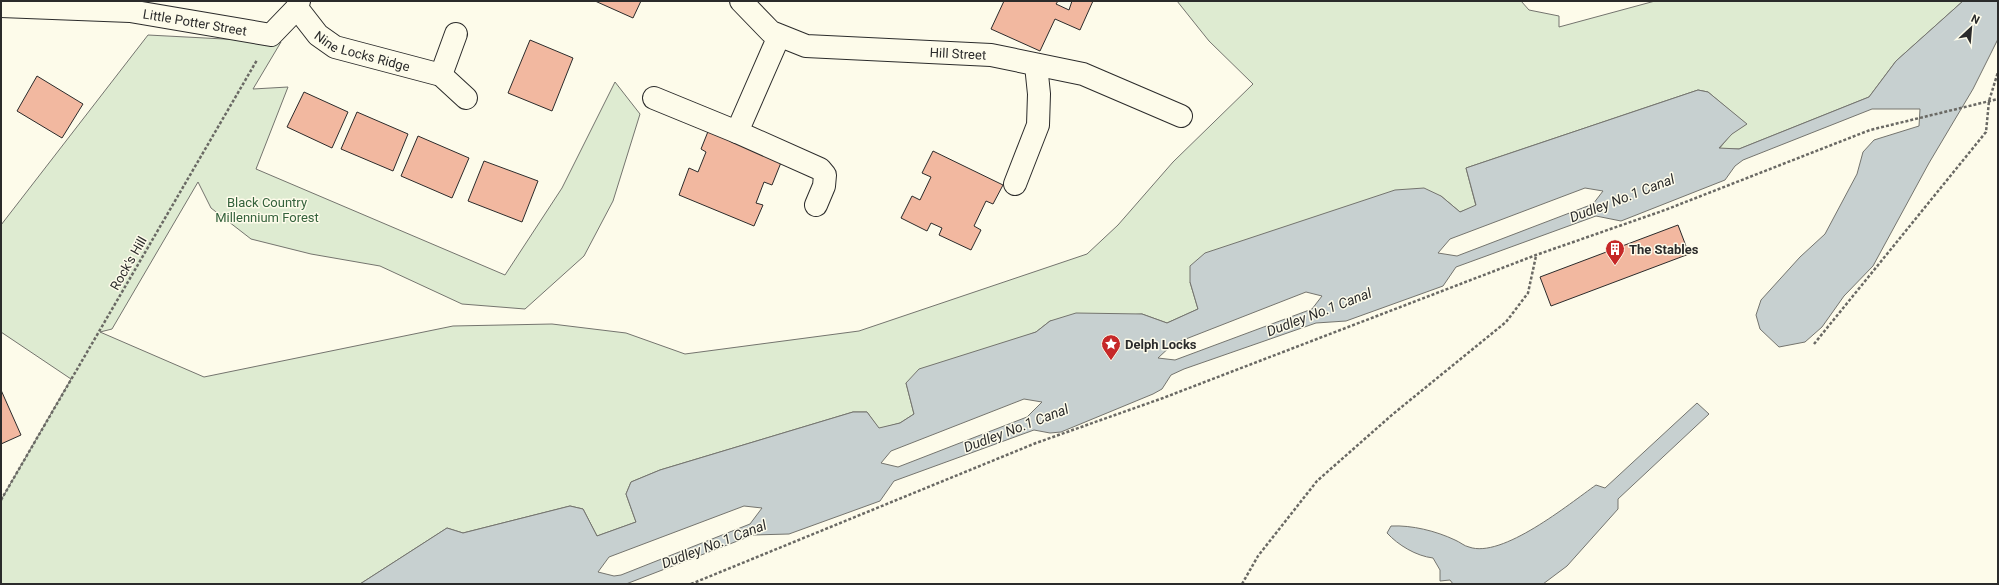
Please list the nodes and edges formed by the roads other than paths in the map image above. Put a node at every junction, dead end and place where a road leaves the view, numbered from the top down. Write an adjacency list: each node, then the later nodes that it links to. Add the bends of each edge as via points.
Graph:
1 (741, 1): 5 (street, Hill Street, via 771,32)
2 (298, 4): 3 (street, Little Potter Street, via 271,35 130,11); 7 (street, Nine Locks Ridge, via 318,35 335,47)
3 (1, 6)
4 (456, 34): 7 (street)
5 (779, 36): 6 (street, Hill Street, via 806,46 991,55); 11 (street)
6 (1036, 64): 10 (street, Hill Street, via 1083,74); 12 (street, via 1039,94 1038,125)
7 (441, 75): 8 (street, Nine Locks Ridge)
8 (466, 98)
9 (654, 98): 11 (street)
10 (1181, 116)
11 (737, 132): 13 (street, via 820,169 826,175)
12 (1015, 184)
13 (816, 205)

